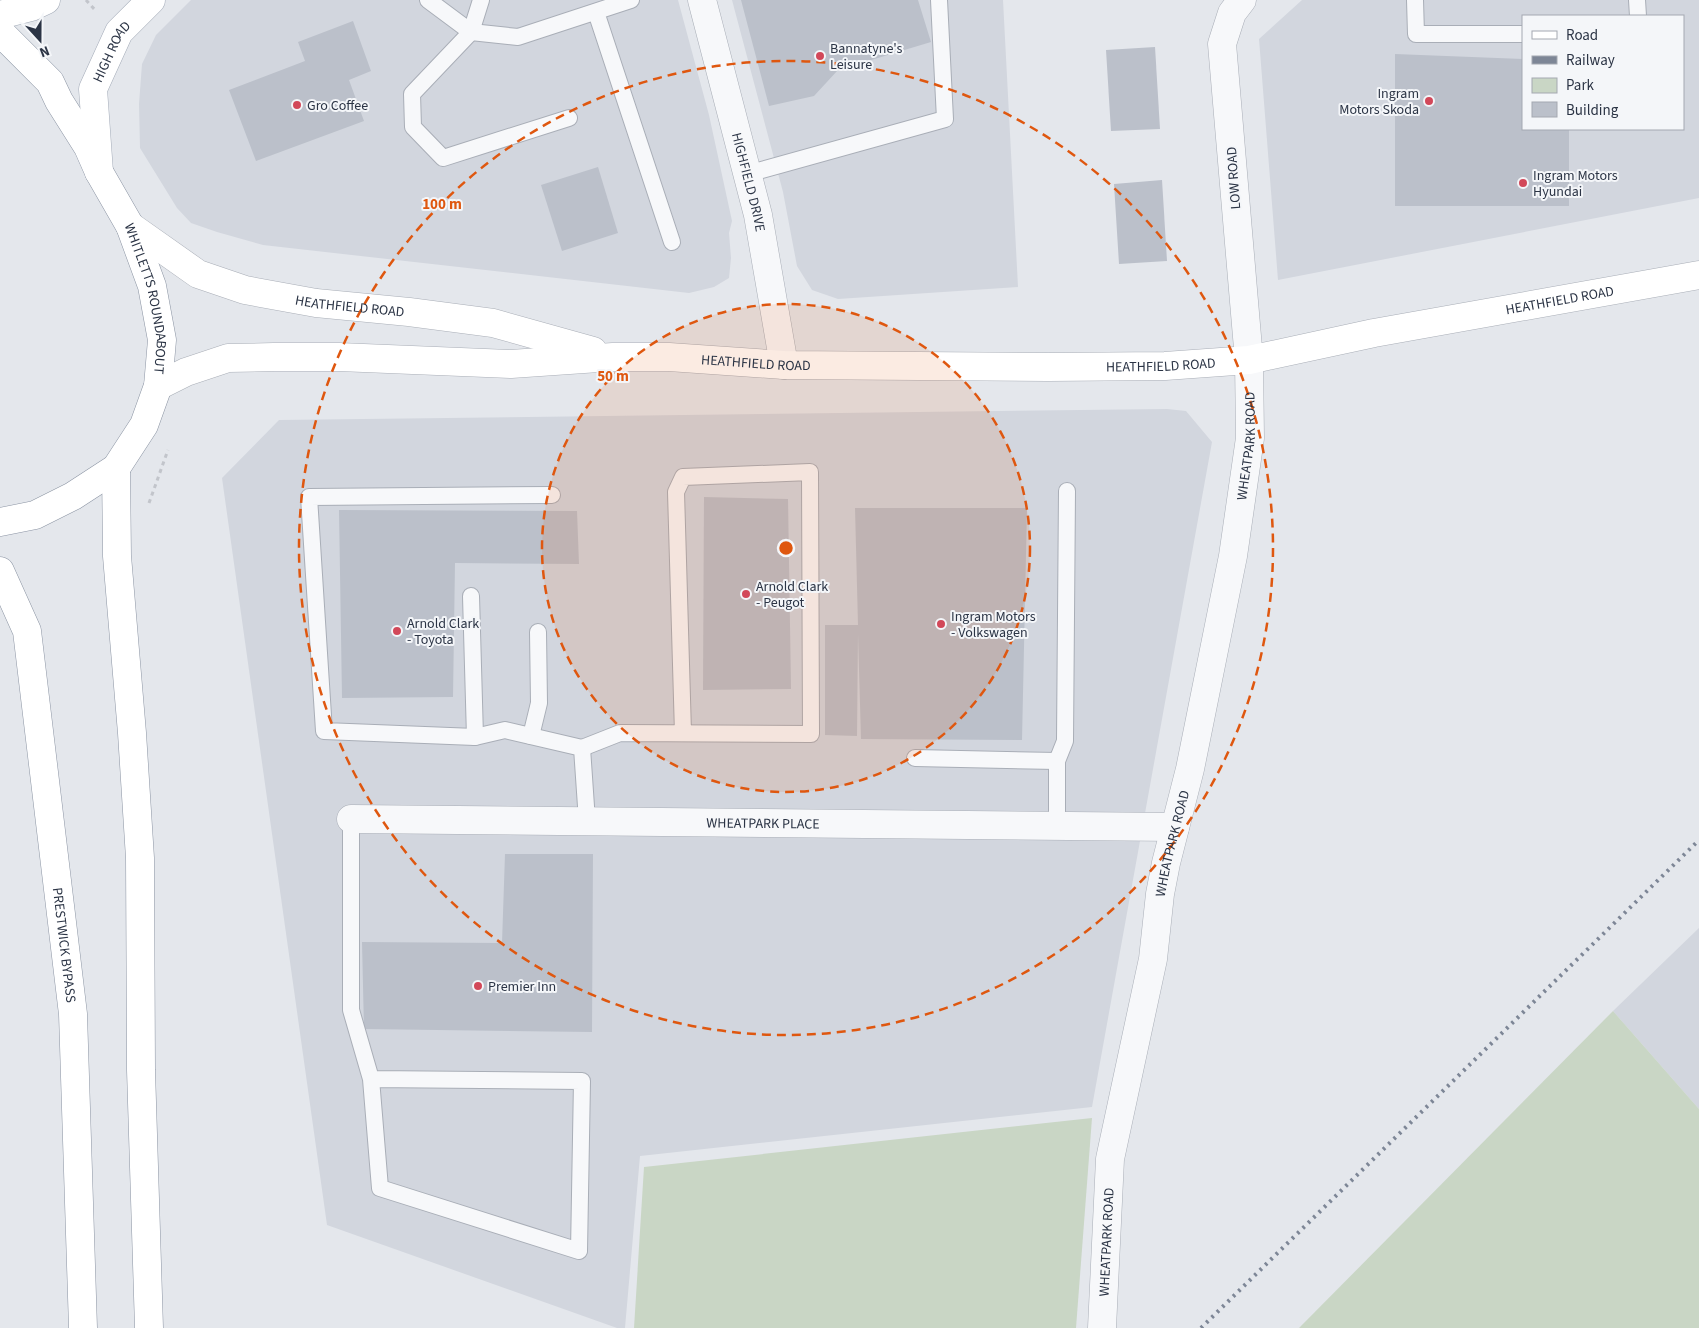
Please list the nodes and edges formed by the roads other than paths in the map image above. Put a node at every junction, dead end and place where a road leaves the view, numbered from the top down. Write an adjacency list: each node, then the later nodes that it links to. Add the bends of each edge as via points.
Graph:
1 (46, 0): 12 (main road)
2 (151, 0): 18 (main road, HIGH ROAD, via 119,32 93,89)
3 (428, 0): 15 (lane)
4 (481, 0): 15 (lane)
5 (631, 0): 11 (lane)
6 (702, 0): 19 (street, HIGHFIELD DRIVE)
7 (939, 0): 19 (lane, via 945,119)
8 (1242, 0): 24 (street, LOW ROAD, via 1232,13 1222,44)
9 (1415, 0): 16 (lane, via 1416,34)
10 (1638, 0): 13 (lane)
11 (596, 12): 15 (lane, via 518,37); 21 (lane)
12 (0, 15)
13 (1638, 15)
14 (0, 32): 18 (main road, WHITLETTS ROUNDABOUT, via 50,82)
15 (471, 32): 17 (lane, via 412,94 414,127 443,158)
16 (1522, 34)
17 (568, 118)
18 (99, 172): 20 (main road, WHITLETTS ROUNDABOUT)
19 (747, 174): 25 (street, HIGHFIELD DRIVE, via 758,215)
20 (130, 226): 23 (main road, HEATHFIELD ROAD, via 198,274 245,290 316,303 493,323); 26 (main road, WHITLETTS ROUNDABOUT, via 152,286 162,340)
21 (672, 242)
22 (1699, 275): 24 (main road, HEATHFIELD ROAD)
23 (613, 357): 25 (main road, HEATHFIELD ROAD, via 669,357); 26 (main road, HEATHFIELD ROAD, via 511,364 339,357 228,358 186,372)
24 (1249, 360): 25 (main road, HEATHFIELD ROAD, via 1164,366 1077,367); 43 (street, WHEATPARK ROAD, via 1250,438 1234,556)
25 (784, 365)
26 (158, 386): 27 (main road, WHITLETTS ROUNDABOUT, via 144,425)
27 (116, 468): 30 (main road, WHITLETTS ROUNDABOUT, via 73,496 35,515); 46 (main road, via 117,556 140,858 141,1070)
28 (1067, 491): 39 (lane, via 1065,740)
29 (552, 494): 36 (lane, via 308,497 324,732)
30 (0, 522)
31 (0, 571): 45 (main road, PRESTWICK BYPASS, via 27,631 73,1014)
32 (472, 596): 36 (lane)
33 (538, 632): 35 (lane, via 539,703)
34 (684, 734): 34 (lane, via 811,734 810,472 683,477 676,492); 37 (lane, via 620,733)
35 (531, 736): 36 (lane, via 505,730); 37 (lane)
36 (475, 737)
37 (582, 748): 41 (lane)
38 (915, 758): 39 (lane)
39 (1057, 761): 42 (lane)
40 (351, 819): 41 (street, WHEATPARK PLACE); 44 (lane, via 351,1010)
41 (587, 821): 42 (street, WHEATPARK PLACE)
42 (1057, 826): 43 (street, WHEATPARK PLACE)
43 (1176, 826): 47 (street, WHEATPARK ROAD, via 1160,894 1153,959 1110,1159)
44 (371, 1079): 44 (lane, via 380,1188 579,1251 582,1081)
45 (83, 1328)
46 (149, 1328)
47 (1102, 1328)

